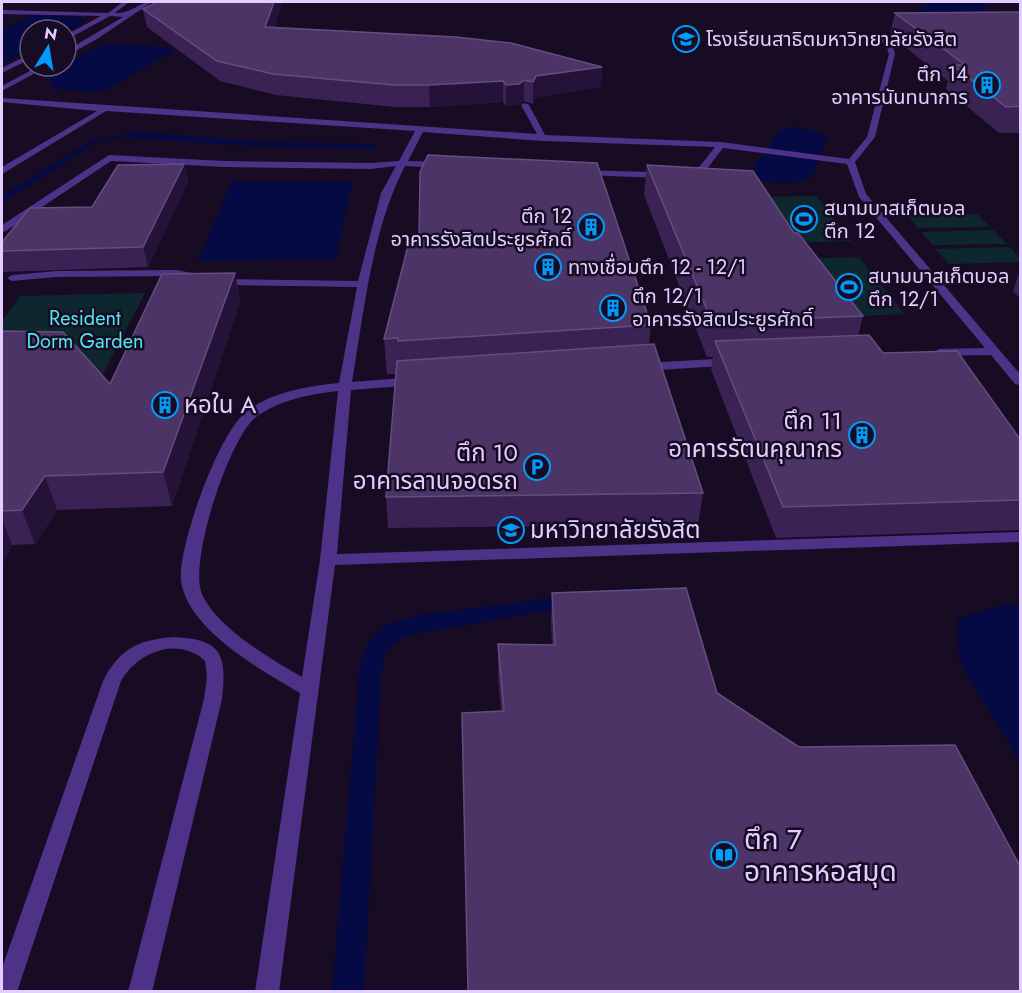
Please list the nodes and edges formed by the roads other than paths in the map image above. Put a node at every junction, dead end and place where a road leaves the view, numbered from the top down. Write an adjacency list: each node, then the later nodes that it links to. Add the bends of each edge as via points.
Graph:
1 (126, 2): 4 (street)
2 (149, 2): 5 (street)
3 (2, 12): 4 (street)
4 (110, 15): 5 (street); 6 (street)
5 (131, 15): 8 (street)
6 (78, 32)
7 (879, 37): 19 (street, via 889,44 892,54 871,137)
8 (78, 47)
9 (18, 62): 10 (street)
10 (2, 71)
11 (22, 78): 12 (street)
12 (2, 89)
13 (2, 100): 15 (street)
14 (525, 105): 17 (street)
15 (105, 109): 16 (street); 22 (street)
16 (420, 130): 17 (street); 20 (street)
17 (543, 138): 18 (street)
18 (721, 145): 19 (street); 23 (street, via 703,168 688,176)
19 (851, 162): 27 (street, via 862,195)
20 (401, 163): 21 (street); 24 (street, via 225,164 110,158); 26 (street, via 386,192)
21 (460, 166)
22 (2, 171)
23 (576, 172)
24 (2, 229)
25 (12, 278): 26 (street, via 176,273 224,282)
26 (363, 284): 33 (street)
27 (995, 351): 28 (street); 32 (street)
28 (921, 354)
29 (749, 361): 30 (street)
30 (630, 368)
31 (428, 381): 33 (street)
32 (1020, 381)
33 (345, 387): 35 (street); 36 (street, via 283,400 256,410 245,419 224,454 204,508 189,582 201,609 226,633 264,663)
34 (1020, 537): 35 (street)
35 (328, 560): 36 (street)
36 (309, 690): 39 (street)
37 (5, 992): 38 (street, via 112,681 131,655 171,643 202,649 213,657 216,670 213,699)
38 (140, 992)
39 (267, 992)

